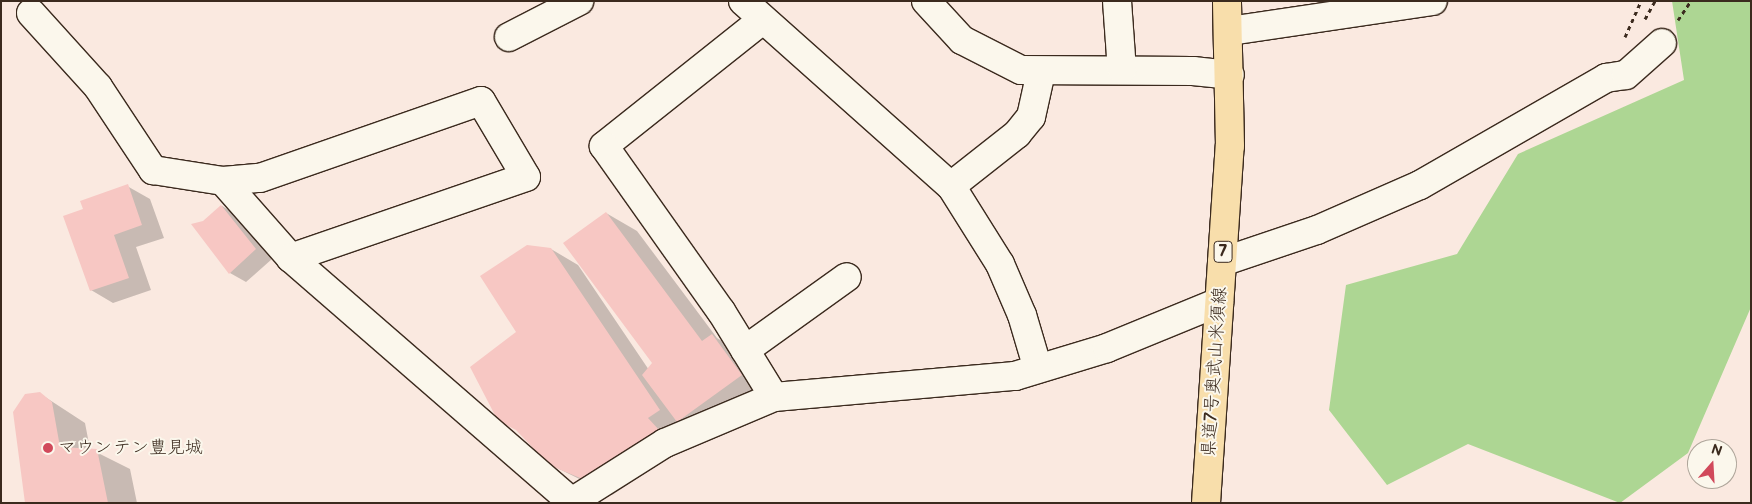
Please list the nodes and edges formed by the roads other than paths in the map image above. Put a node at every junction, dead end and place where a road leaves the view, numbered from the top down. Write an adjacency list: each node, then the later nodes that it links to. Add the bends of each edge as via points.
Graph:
1 (579, 1): 9 (street)
2 (926, 1): 12 (street, via 962,40 1021,70)
3 (1117, 1): 11 (street)
4 (1227, 1): 8 (main road, 県道7号奥武山米須線 / 7)
5 (1433, 1): 8 (street)
6 (752, 11): 15 (street); 20 (street, via 604,146)
7 (31, 13): 14 (street, via 98,87 153,170)
8 (1229, 32): 13 (main road, 県道7号奥武山米須線 / 7)
9 (509, 37)
10 (1662, 43): 17 (street, via 1626,75 1606,78 1420,184 1317,230)
11 (1122, 70): 12 (street); 13 (street)
12 (1041, 72): 15 (street, via 1031,117 1018,134)
13 (1230, 75): 17 (main road, 県道7号奥武山米須線 / 7)
14 (223, 181): 16 (street); 16 (street, via 260,178 481,101 526,176)
15 (950, 186): 21 (street, via 1000,264 1022,315)
16 (291, 258): 23 (street)
17 (1222, 262): 19 (main road, 県道7号奥武山米須線 / 7)
18 (847, 277): 20 (street)
19 (1219, 302): 21 (street, via 1107,348); 24 (main road, 県道7号奥武山米須線 / 7)
20 (745, 350): 22 (street)
21 (1038, 369): 22 (street, via 1015,376)
22 (774, 397): 23 (street, via 666,443)
23 (571, 502)
24 (1206, 503)

